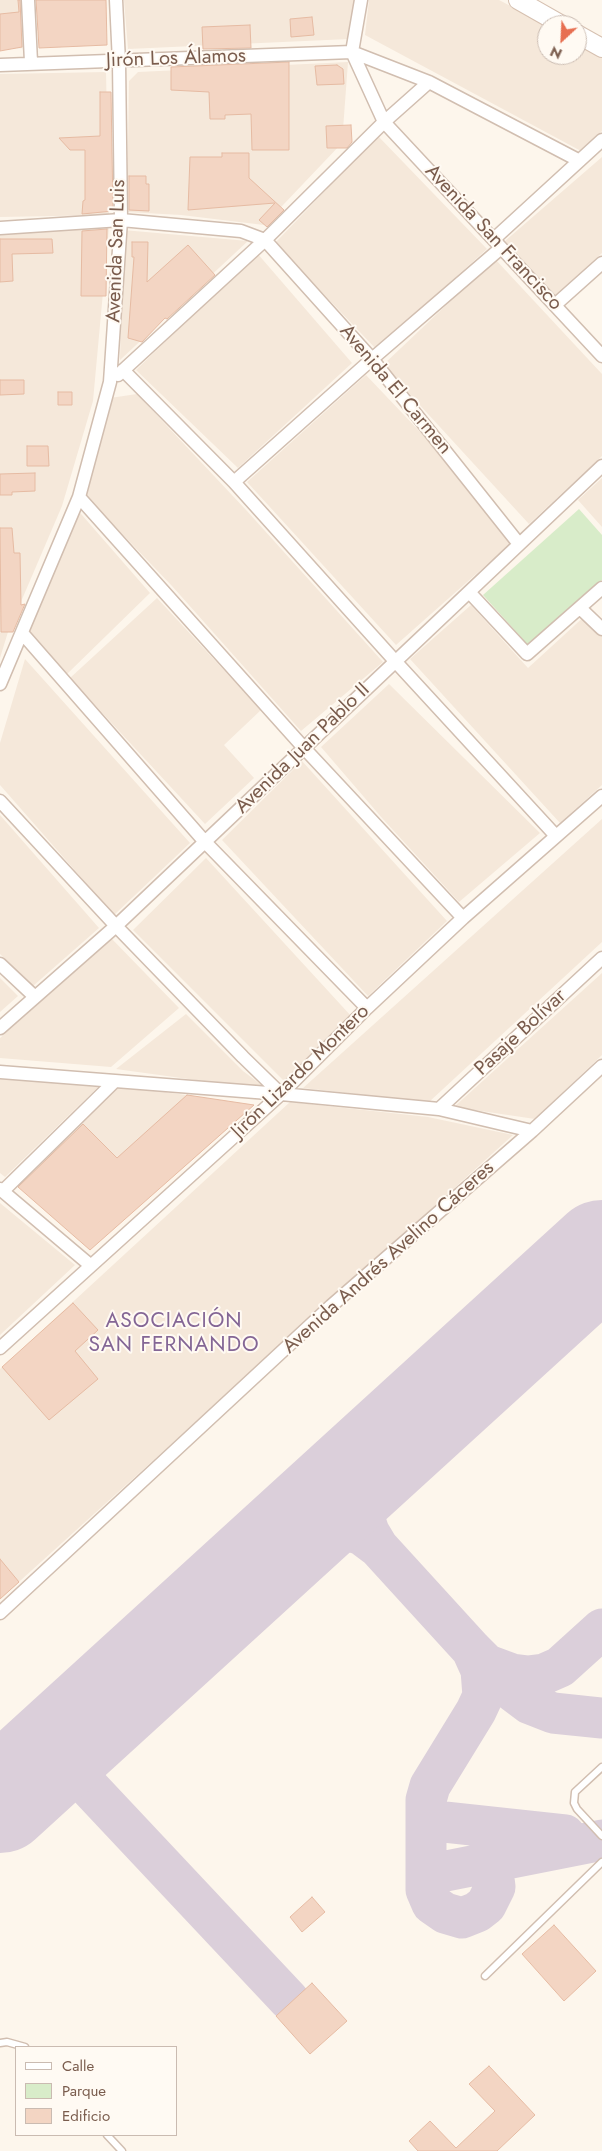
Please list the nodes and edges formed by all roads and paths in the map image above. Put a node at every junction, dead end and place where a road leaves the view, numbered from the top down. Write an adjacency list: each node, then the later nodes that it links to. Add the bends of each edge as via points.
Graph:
1 (28, 0): 9 (street)
2 (116, 0): 10 (street, Avenida San Luis)
3 (361, 0): 8 (street)
4 (518, 0): 5 (street)
5 (544, 15)
6 (587, 40): 7 (street)
7 (602, 48)
8 (352, 52): 10 (street, Jirón Los Álamos); 12 (street); 13 (street, Avenida San Francisco)
9 (31, 62): 10 (street, Jirón Los Álamos); 11 (street, Jirón Los Álamos)
10 (119, 62): 16 (street, Avenida San Luis)
11 (0, 65)
12 (428, 82): 13 (street); 15 (street)
13 (384, 122): 18 (street); 19 (street, Avenida San Francisco)
14 (602, 140): 15 (street)
15 (578, 160): 19 (street)
16 (121, 220): 17 (street); 18 (street, via 241,231); 25 (street, Avenida San Luis)
17 (0, 228)
18 (265, 240): 23 (street, Avenida El Carmen); 24 (street)
19 (498, 243): 21 (street, Avenida San Francisco); 23 (street)
20 (602, 263): 21 (street)
21 (555, 305): 22 (street, Avenida San Francisco)
22 (602, 356)
23 (372, 359): 27 (street); 29 (street, Avenida El Carmen)
24 (123, 370): 25 (street); 27 (street)
25 (110, 382): 28 (street, Avenida San Luis)
26 (602, 466): 29 (street, Avenida Juan Pablo II)
27 (234, 482): 35 (street)
28 (79, 497): 34 (street, Avenida San Luis); 37 (street)
29 (519, 544): 31 (street, Avenida Juan Pablo II)
30 (602, 588): 32 (street)
31 (470, 593): 32 (street, via 526,654); 35 (street, Avenida Juan Pablo II)
32 (580, 608): 33 (street)
33 (602, 629)
34 (22, 633): 36 (street, Avenida San Luis); 41 (street)
35 (395, 661): 37 (street, Avenida Juan Pablo II); 40 (street)
36 (0, 684)
37 (304, 748): 41 (street, Avenida Juan Pablo II); 42 (street)
38 (602, 796): 40 (street, Jirón Lizardo Montero)
39 (0, 801): 43 (street)
40 (556, 836): 42 (street, Jirón Lizardo Montero)
41 (205, 842): 43 (street, Avenida Juan Pablo II); 47 (street)
42 (463, 918): 47 (street, Jirón Lizardo Montero)
43 (116, 926): 46 (street, Avenida Juan Pablo II); 52 (street)
44 (602, 958): 53 (street, Pasaje Bolívar)
45 (0, 964): 46 (street)
46 (34, 996): 48 (street, Avenida Juan Pablo II)
47 (367, 1008): 52 (street, Jirón Lizardo Montero)
48 (0, 1028)
49 (602, 1066): 54 (street, Avenida Andrés Avelino Cáceres)
50 (0, 1072): 51 (street)
51 (115, 1081): 52 (street); 55 (street)
52 (281, 1094): 53 (street); 56 (street, Jirón Lizardo Montero)
53 (439, 1109): 54 (street)
54 (532, 1131): 58 (street, Avenida Andrés Avelino Cáceres, via 331,1306)
55 (1, 1190): 56 (street)
56 (90, 1265): 57 (street, Jirón Lizardo Montero)
57 (0, 1348)
58 (0, 1613)
59 (602, 1767): 60 (lane, via 574,1792 577,1809)
60 (602, 1836)
61 (602, 1862): 62 (lane)
62 (485, 1976)
63 (0, 2043): 64 (lane)
64 (21, 2046)
65 (108, 2136): 66 (lane)
66 (122, 2151)

